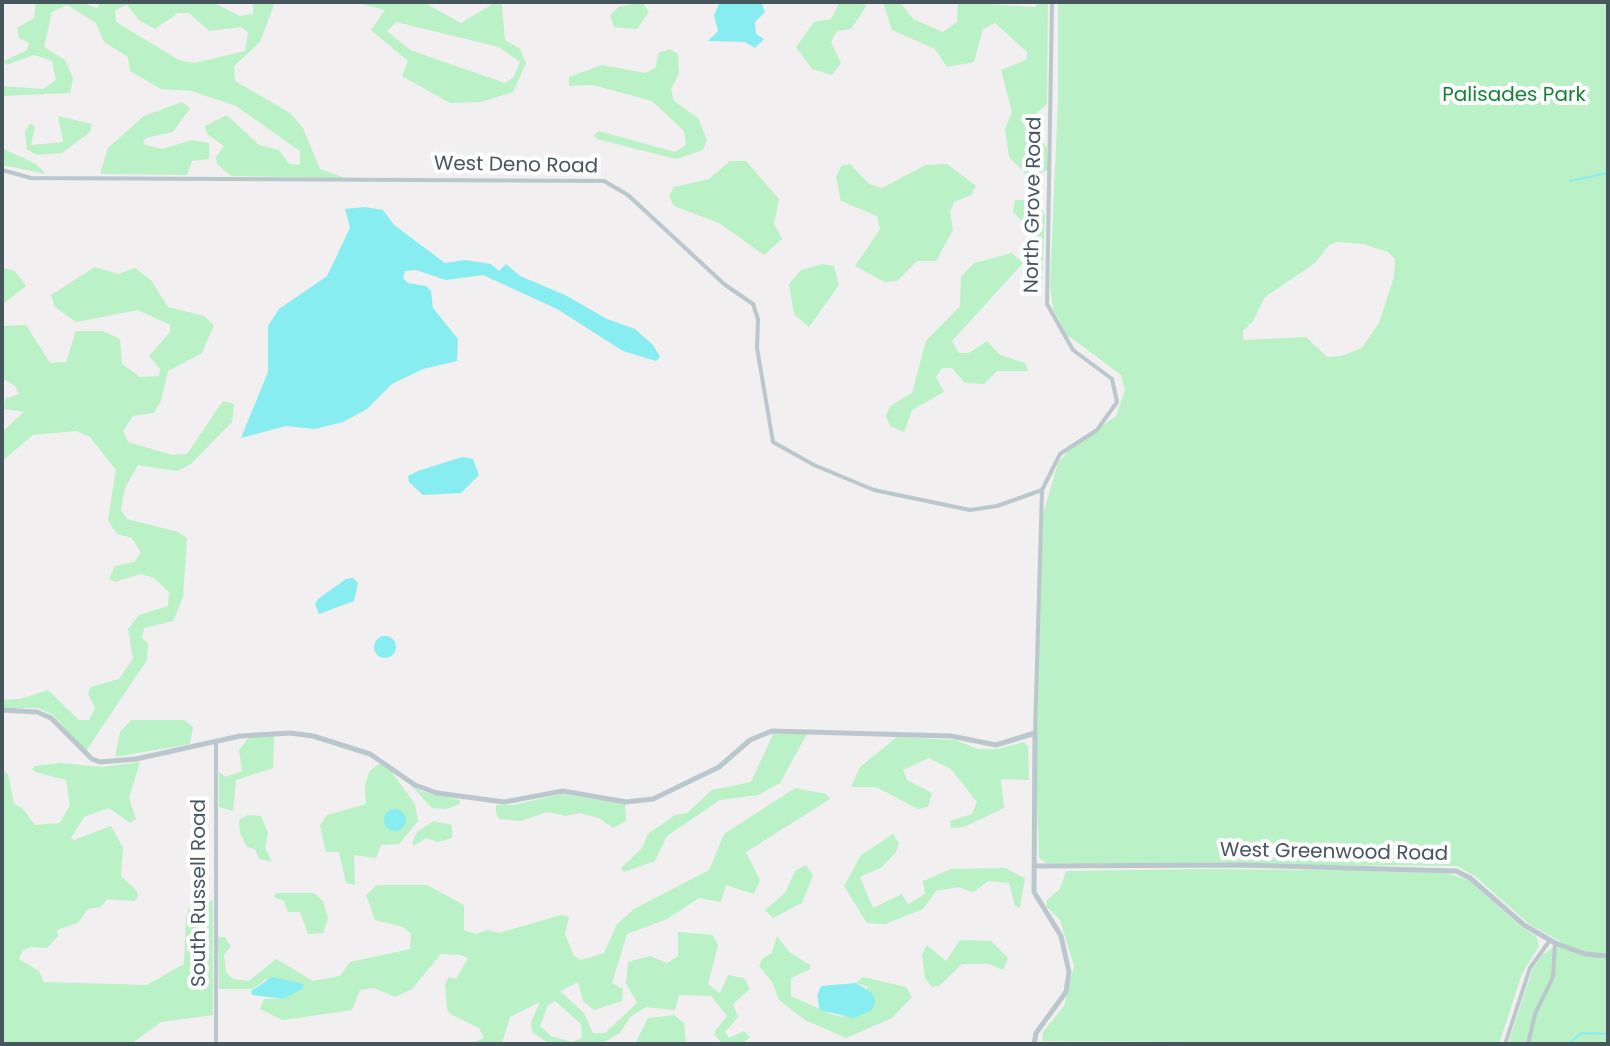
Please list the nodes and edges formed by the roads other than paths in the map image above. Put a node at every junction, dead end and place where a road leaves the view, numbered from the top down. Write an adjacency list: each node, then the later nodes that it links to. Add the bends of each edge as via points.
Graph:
1 (1052, 2): 3 (street, North Grove Road, via 1047,304 1073,350 1112,379 1117,402 1097,430 1060,454)
2 (2, 170): 3 (street, West Deno Road, via 31,178 604,181 628,195 753,304 773,442 874,490 970,510)
3 (1042, 490): 5 (street, North Grove Road)
4 (2, 710): 6 (street, via 51,718 100,762)
5 (1035, 733): 6 (street, via 996,745 951,736 772,731 750,740 719,767 687,784 653,799 626,802 563,791 504,802 437,793 415,785 370,754 313,736 266,733); 7 (street)
6 (216, 742): 10 (street, South Russell Road)
7 (1034, 866): 8 (street, West Greenwood Road, via 1456,871); 11 (street, via 1034,892 1061,936 1069,972 1066,992 1036,1033)
8 (1552, 942): 9 (street, West Greenwood Road); 12 (street, via 1530,968); 13 (street, via 1553,977)
9 (1608, 956)
10 (216, 1044)
11 (1034, 1044)
12 (1505, 1044)
13 (1528, 1044)

